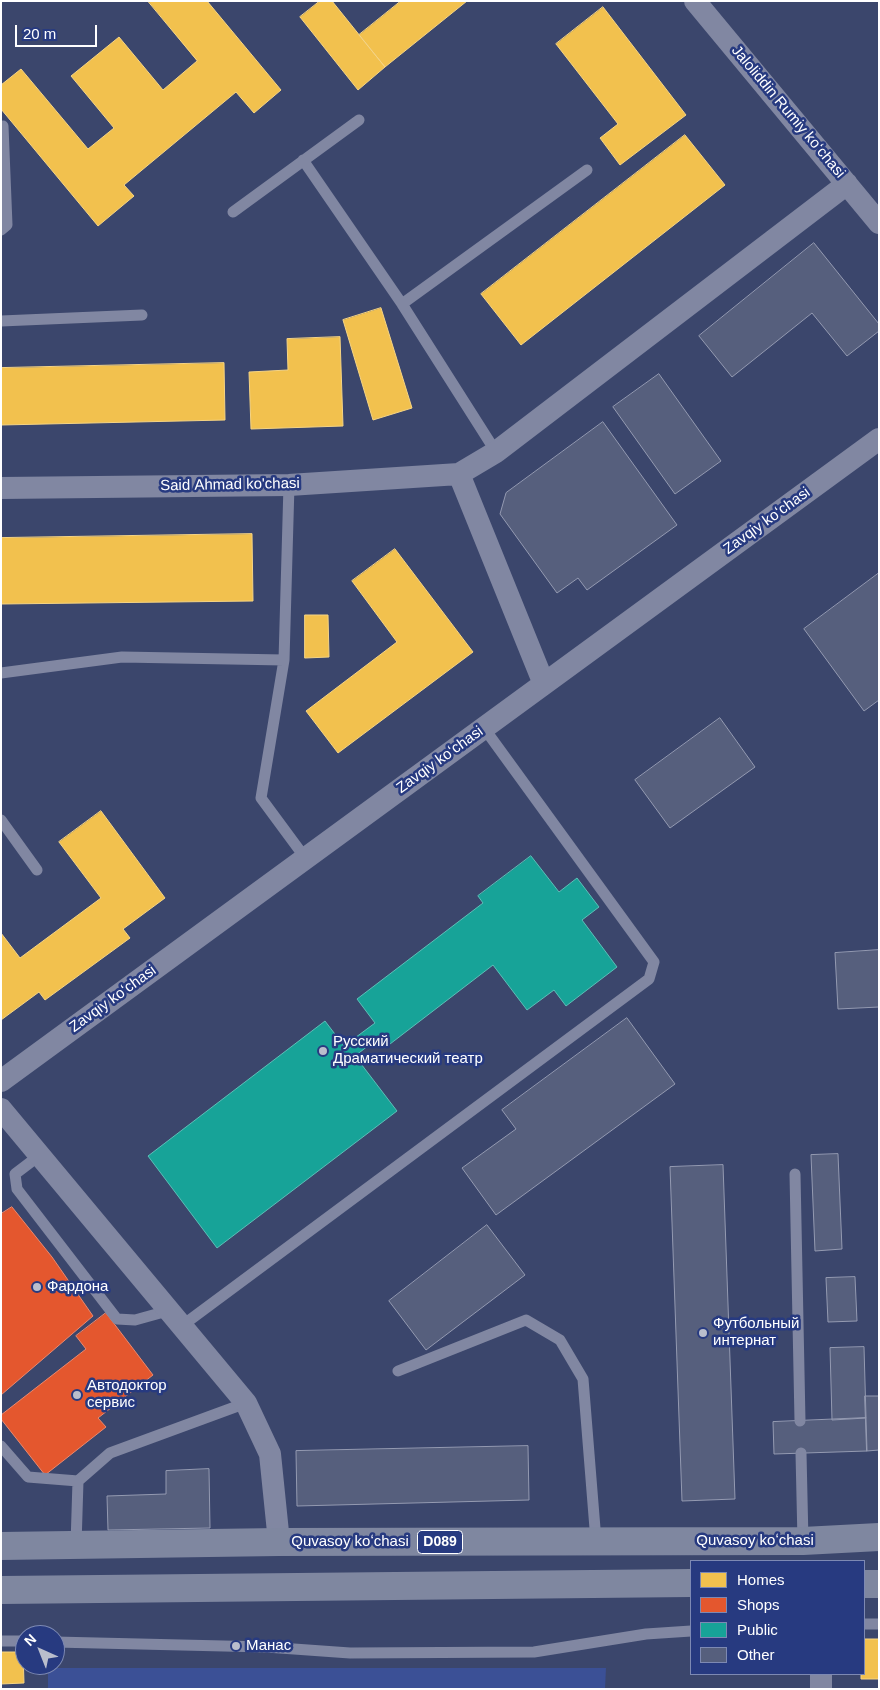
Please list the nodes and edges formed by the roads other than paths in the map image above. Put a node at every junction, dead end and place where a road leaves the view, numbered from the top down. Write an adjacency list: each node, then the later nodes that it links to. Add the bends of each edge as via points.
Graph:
1 (695, 1): 6 (street, Jaloliddin Rumiy koʻchasi)
2 (359, 120): 4 (lane)
3 (3, 126): 9 (lane, via 7,225)
4 (303, 160): 7 (lane); 10 (lane)
5 (587, 170): 10 (lane)
6 (848, 184): 8 (street, Jaloliddin Rumiy koʻchasi); 14 (street)
7 (233, 212)
8 (879, 223)
9 (1, 230)
10 (402, 304): 14 (lane)
11 (142, 315): 12 (lane)
12 (1, 321)
13 (879, 439): 20 (street, Zavqiy koʻchasi)
14 (496, 452): 15 (street)
15 (459, 474): 16 (street, Said Ahmad ko'chasi); 20 (street)
16 (289, 485): 17 (street, Said Ahmad ko'chasi); 18 (lane)
17 (1, 488)
18 (284, 660): 19 (lane, via 122,657); 23 (lane, via 261,798)
19 (1, 673)
20 (544, 684): 21 (street, Zavqiy koʻchasi)
21 (484, 728): 23 (street, Zavqiy koʻchasi); 29 (lane, via 654,962 649,979)
22 (1, 820): 24 (lane)
23 (306, 859): 25 (street, Zavqiy koʻchasi)
24 (37, 870)
25 (1, 1081)
26 (1, 1109): 27 (street)
27 (40, 1155): 29 (street); 29 (lane, via 15,1174 17,1189 117,1318)
28 (795, 1174): 32 (lane)
29 (177, 1317): 31 (street)
30 (398, 1371): 37 (lane, via 526,1320 560,1340 583,1378)
31 (246, 1403): 35 (lane, via 110,1453); 39 (street, via 270,1454)
32 (800, 1421)
33 (1, 1446): 35 (lane, via 28,1477)
34 (801, 1453): 38 (lane)
35 (78, 1481): 40 (lane)
36 (879, 1536): 38 (main road, Quvasoy koʻchasi / D089)
37 (596, 1541): 38 (main road, Quvasoy koʻchasi / D089); 39 (main road, Quvasoy koʻchasi / D089)
38 (803, 1541)
39 (279, 1542): 40 (main road, Quvasoy koʻchasi / D089)
40 (76, 1545): 41 (main road, Quvasoy koʻchasi / D089)
41 (1, 1546)
42 (690, 1583): 45 (main road)
43 (865, 1584): 44 (main road)
44 (879, 1584)
45 (1, 1590)
46 (865, 1624): 47 (lane)
47 (879, 1624)
48 (690, 1631): 51 (lane, via 646,1634 534,1652 350,1652)
49 (1, 1641): 50 (lane)
50 (15, 1641)
51 (65, 1642)
52 (821, 1675): 53 (street)
53 (821, 1689)

